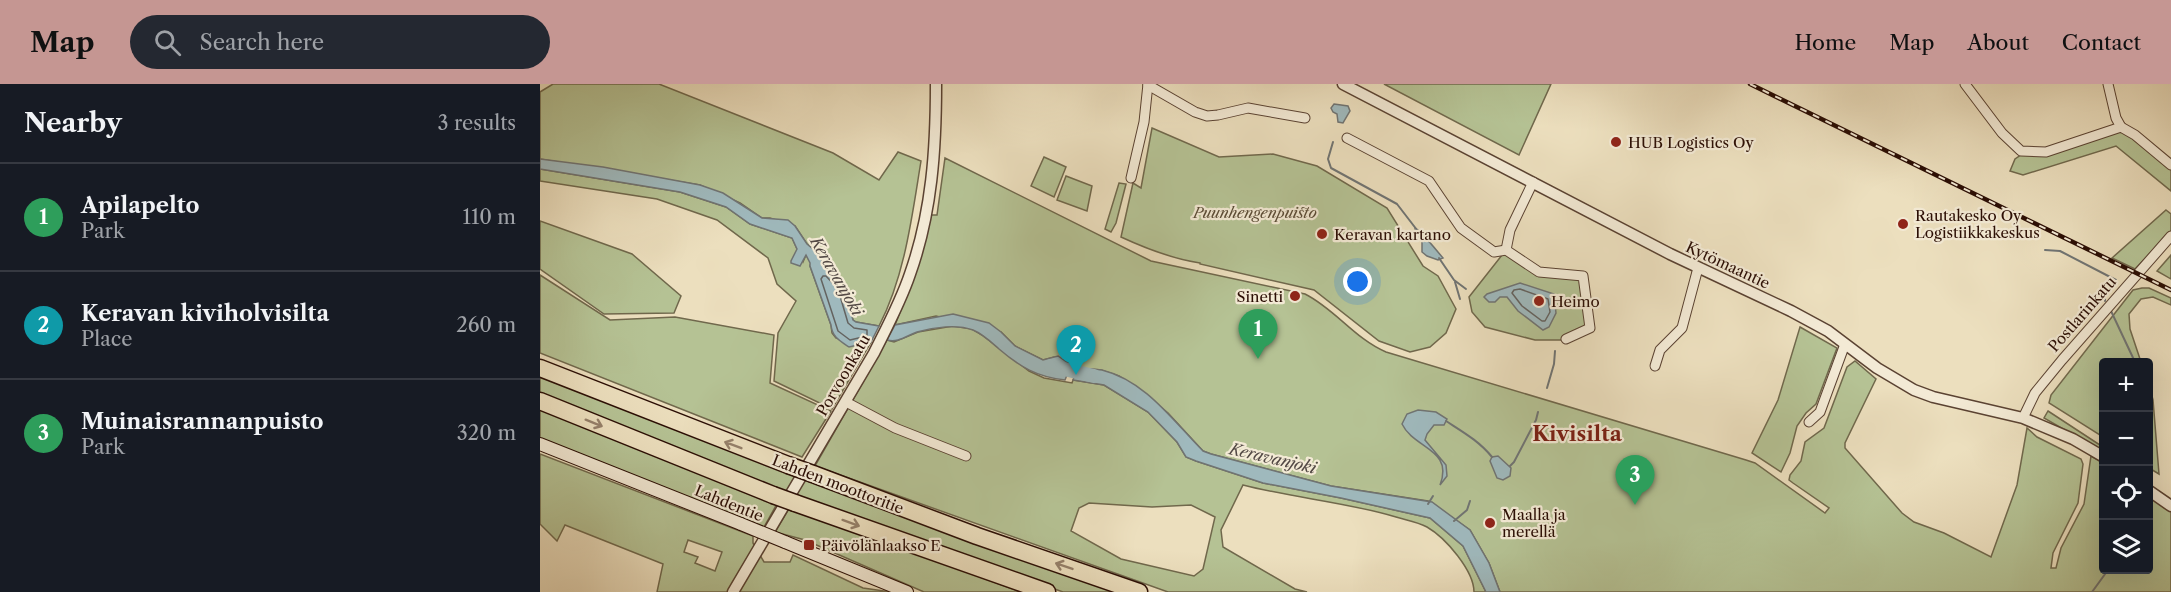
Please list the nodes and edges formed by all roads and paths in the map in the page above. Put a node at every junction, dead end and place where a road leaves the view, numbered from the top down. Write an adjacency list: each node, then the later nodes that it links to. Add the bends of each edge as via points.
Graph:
1 (936, 84): 20 (street, Porvoonkatu, via 936,145 928,210 911,273 895,313)
2 (1148, 84): 6 (street, via 1207,116 1248,108); 10 (street)
3 (1343, 84): 11 (street, Kytömaantie)
4 (1965, 84): 7 (street, via 2002,133 2021,151 2046,152)
5 (2108, 84): 7 (street)
6 (1305, 118)
7 (2121, 127): 9 (street)
8 (1347, 138): 13 (street, via 1429,181 1461,228 1494,252)
9 (2171, 165)
10 (1131, 178)
11 (1533, 182): 13 (street, via 1510,230); 14 (street, Kytömaantie)
12 (2171, 236): 21 (street, Postlarinkatu, via 2035,393)
13 (1506, 250): 15 (street, via 1539,272 1582,276 1590,328)
14 (1698, 268): 16 (street, Kytömaantie, via 1791,310); 17 (street, via 1682,328 1660,350)
15 (1566, 339)
16 (1845, 344): 21 (street, Kytömaantie, via 1914,390); 22 (street, via 1820,412)
17 (1655, 366)
18 (540, 368): 31 (highway, Lahden moottoritie, one-way to 18, bridge, via 977,536)
19 (540, 401): 30 (highway, Lahden moottoritie, one-way to 30, bridge, via 773,495)
20 (846, 402): 25 (street, via 895,428); 28 (street, Porvoonkatu)
21 (2023, 418): 24 (street, Kytömaantie)
22 (1809, 422)
23 (540, 444): 29 (main road, Lahdentie, bridge)
24 (2099, 455)
25 (966, 456)
26 (2153, 493): 27 (street)
27 (2171, 506)
28 (733, 592)
29 (907, 592)
30 (1047, 592)
31 (1139, 592)

